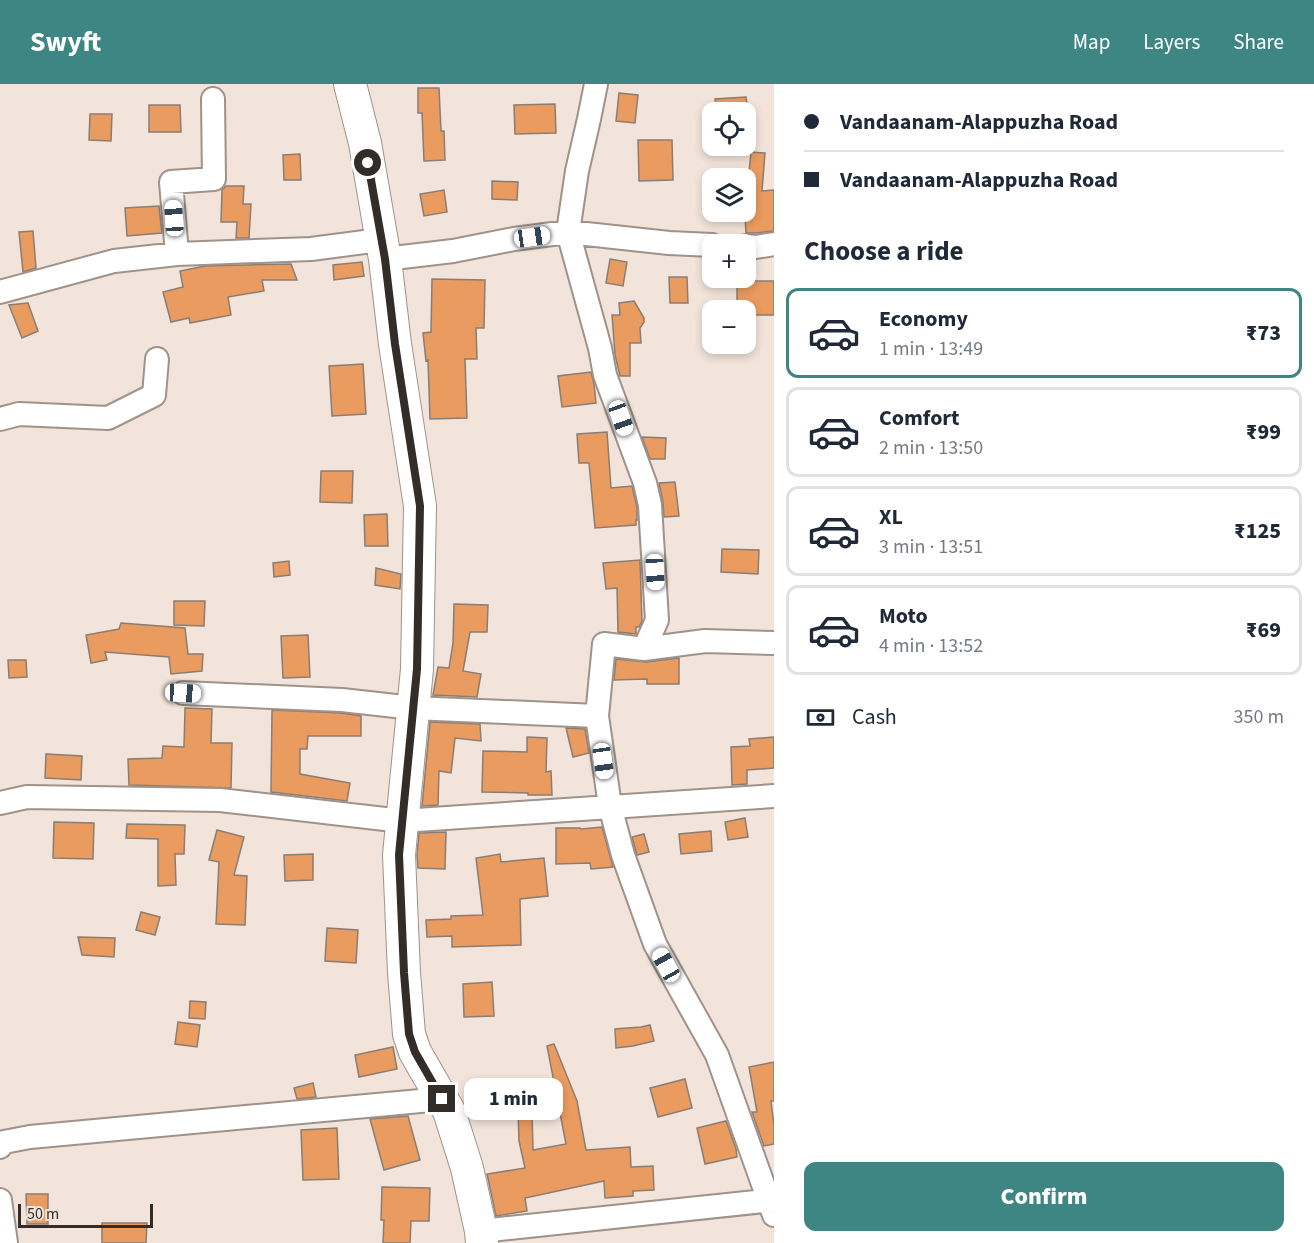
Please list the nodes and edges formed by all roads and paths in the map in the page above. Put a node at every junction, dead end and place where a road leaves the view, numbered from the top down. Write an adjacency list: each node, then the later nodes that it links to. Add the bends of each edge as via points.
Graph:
1 (350, 84): 8 (main road, via 365,143)
2 (596, 84): 4 (street)
3 (213, 99): 9 (street, via 214,179 171,182)
4 (568, 232): 6 (street); 8 (street, via 453,250); 14 (street, via 605,375 650,505 657,620)
5 (774, 244): 7 (street)
6 (702, 245)
7 (756, 247)
8 (383, 249): 9 (street); 16 (main road, via 420,506)
9 (177, 254): 10 (street, via 114,261)
10 (0, 292)
11 (157, 359): 12 (street, via 154,395 108,418 19,414)
12 (0, 419)
13 (774, 643): 14 (street, via 705,641)
14 (644, 649): 17 (street, via 604,644)
15 (183, 693): 16 (street, via 342,700)
16 (413, 708): 17 (street); 21 (main road)
17 (597, 716): 20 (street)
18 (774, 796): 20 (street)
19 (0, 803): 21 (street, via 27,796 220,800)
20 (610, 806): 21 (street); 25 (street, via 655,944 717,1055)
21 (402, 821): 22 (main road, via 399,855 409,1034)
22 (442, 1099): 23 (street, via 30,1137); 26 (main road, via 467,1168)
23 (0, 1147)
24 (0, 1200): 27 (street)
25 (772, 1206): 26 (street)
26 (481, 1237)
27 (6, 1243)

